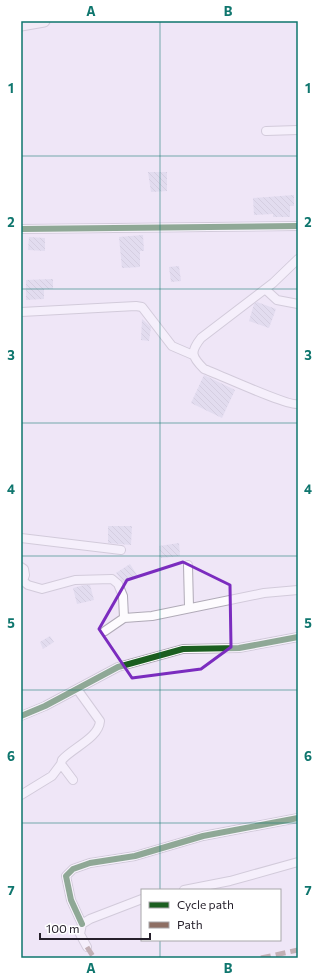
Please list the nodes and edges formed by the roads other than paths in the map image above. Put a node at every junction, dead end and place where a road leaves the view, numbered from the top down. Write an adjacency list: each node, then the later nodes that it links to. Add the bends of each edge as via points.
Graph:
1 (44, 21): 2 (street)
2 (21, 25)
3 (298, 130): 4 (street)
4 (266, 131)
5 (298, 226): 6 (street)
6 (21, 229)
7 (298, 259): 8 (street)
8 (265, 289): 9 (street, via 277,300); 11 (street, via 201,338 194,348)
9 (298, 304)
10 (21, 312): 11 (street, via 142,307 172,346)
11 (193, 355): 12 (street, via 204,368 280,400)
12 (298, 404)
13 (21, 538): 14 (street)
14 (121, 550)
15 (188, 565): 18 (street)
16 (21, 567): 19 (street, via 25,575 23,581 28,585 42,588 75,580 112,579 118,584 122,596)
17 (298, 590): 18 (street, via 264,593)
18 (188, 607): 19 (street, via 152,616)
19 (124, 618): 20 (street)
20 (105, 631)
21 (298, 637): 22 (street, via 239,648 183,649 118,667)
22 (77, 689): 23 (street); 24 (street, via 96,714 100,726 90,738 66,756)
23 (21, 716)
24 (61, 764): 25 (street); 26 (street, via 52,776)
25 (73, 780)
26 (21, 796)
27 (298, 818): 31 (street, via 203,836 135,856 90,863 74,869 66,876 68,889)
28 (298, 862): 29 (street, via 230,881)
29 (189, 889)
30 (141, 899): 31 (street)
31 (82, 924): 32 (street, via 80,934)
32 (87, 947)

